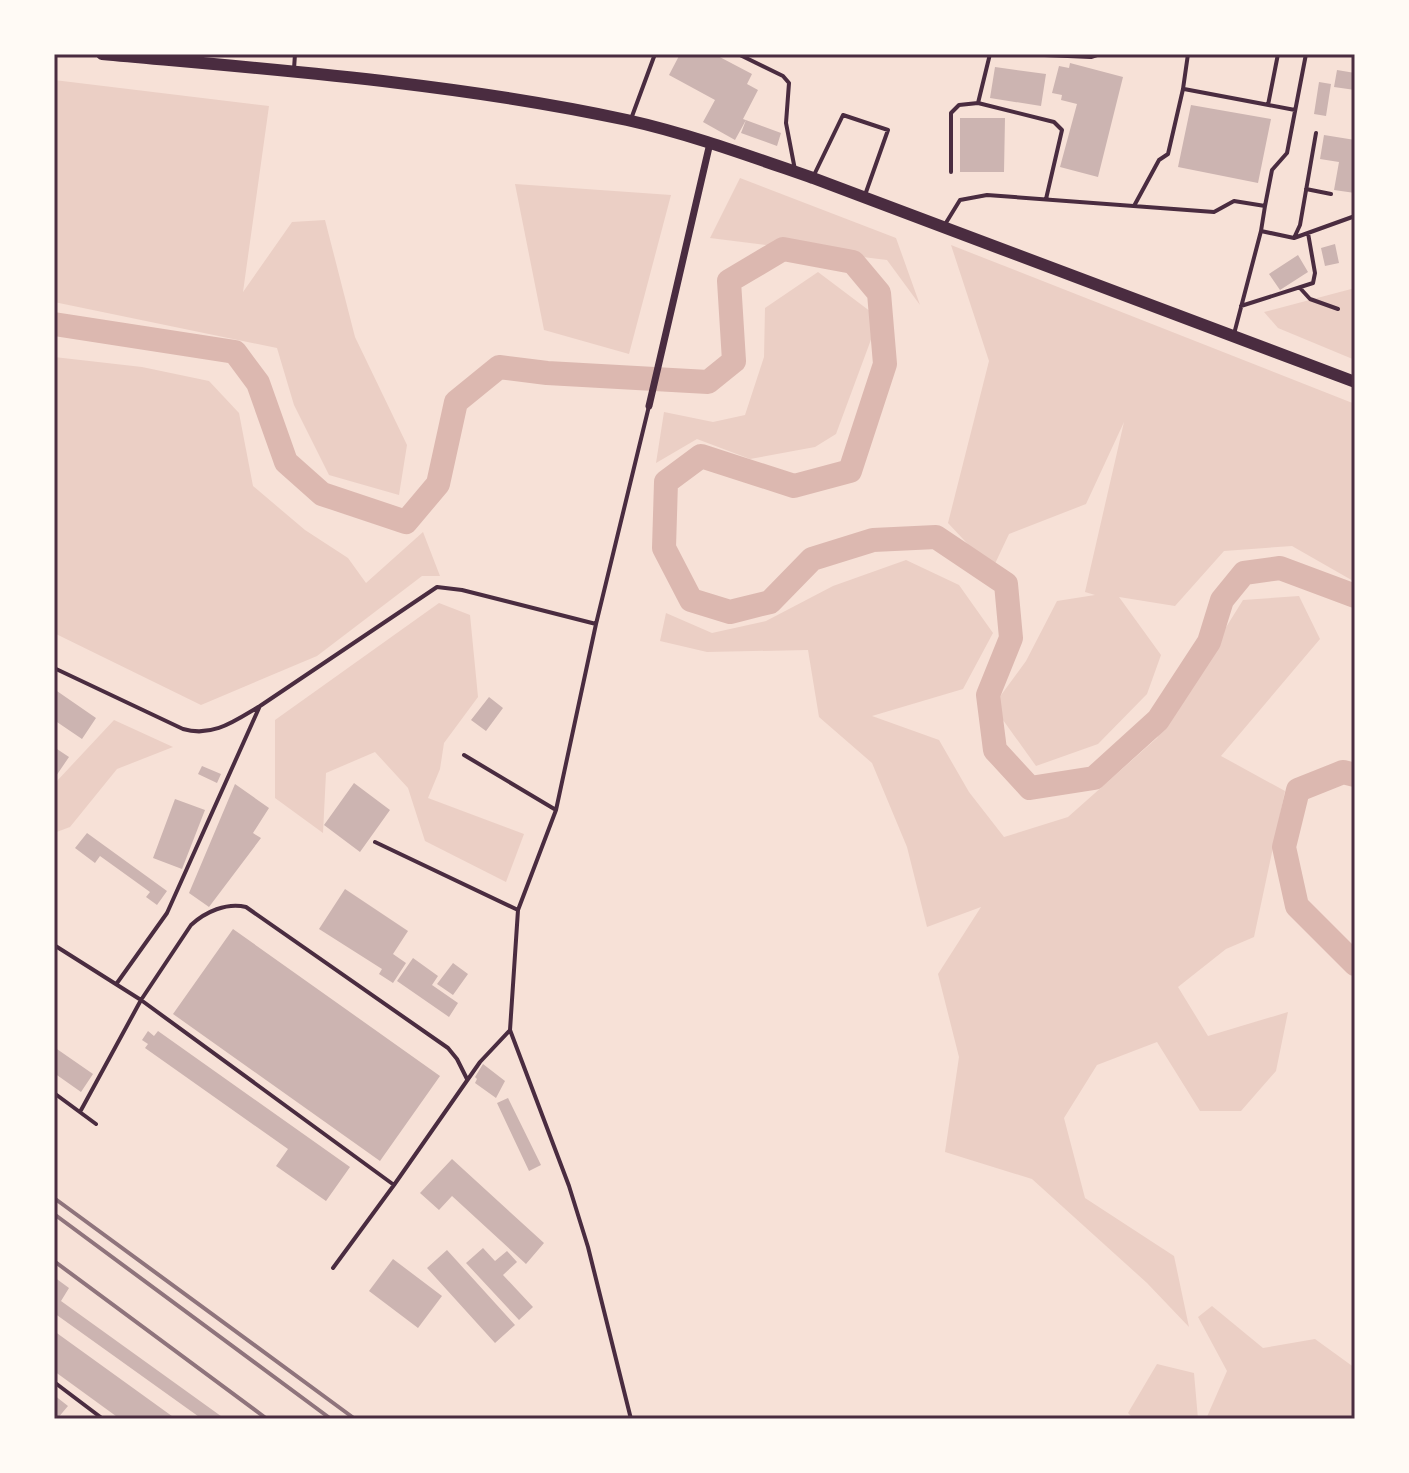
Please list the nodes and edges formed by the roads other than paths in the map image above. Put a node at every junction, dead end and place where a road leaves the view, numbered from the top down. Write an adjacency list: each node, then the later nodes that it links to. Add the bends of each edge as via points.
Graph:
1 (102, 54): 13 (main road)
2 (295, 54): 13 (lane)
3 (655, 54): 18 (lane)
4 (738, 54): 21 (lane, via 787,79 786,123)
5 (990, 54): 15 (lane)
6 (1021, 54): 7 (lane)
7 (1031, 54): 12 (lane)
8 (1100, 54): 12 (lane)
9 (1188, 54): 14 (lane)
10 (1278, 54): 16 (lane)
11 (1306, 54): 17 (lane)
12 (1074, 55)
13 (294, 72): 18 (main road, via 453,91)
14 (1183, 89): 16 (lane); 28 (lane, via 1168,154 1159,160)
15 (978, 103): 22 (lane, via 959,105 951,113); 27 (lane, via 1059,125 1062,137)
16 (1268, 105): 17 (lane)
17 (1295, 110): 29 (lane, via 1287,153 1272,170)
18 (630, 121): 20 (main road)
19 (1316, 133): 24 (lane)
20 (710, 143): 21 (main road); 40 (street)
21 (795, 172): 23 (main road)
22 (951, 172)
23 (813, 178): 26 (main road); 26 (lane, via 843,115 888,130)
24 (1306, 189): 25 (lane); 34 (lane)
25 (1331, 194)
26 (864, 198): 31 (main road)
27 (1046, 199): 28 (lane); 31 (lane, via 987,195 960,200)
28 (1134, 206): 29 (lane, via 1214,212 1234,201)
29 (1265, 206): 32 (lane)
30 (1355, 216): 33 (lane)
31 (943, 227): 38 (main road)
32 (1261, 231): 34 (lane); 36 (lane)
33 (1308, 233): 34 (lane); 35 (lane, via 1315,279)
34 (1294, 238)
35 (1300, 288): 36 (lane); 37 (lane, via 1310,299)
36 (1241, 306): 38 (lane)
37 (1338, 309)
38 (1233, 336): 39 (main road)
39 (1355, 382)
40 (649, 406): 41 (lane)
41 (596, 624): 43 (lane, via 437,587); 45 (lane)
42 (54, 668): 43 (lane, via 195,733 217,729)
43 (260, 706): 49 (lane, via 167,913)
44 (464, 755): 45 (lane)
45 (556, 810): 47 (lane)
46 (375, 842): 47 (lane)
47 (518, 910): 51 (lane)
48 (54, 945): 49 (lane)
49 (116, 984): 50 (lane)
50 (141, 1000): 52 (lane, via 191,925 230,906 246,907 448,1048); 54 (lane); 56 (lane)
51 (510, 1030): 52 (lane); 60 (lane, via 588,1247)
52 (467, 1080): 56 (lane)
53 (54, 1093): 54 (lane)
54 (80, 1112): 55 (lane)
55 (96, 1124)
56 (394, 1185): 57 (lane)
57 (333, 1268)
58 (54, 1382): 59 (lane)
59 (103, 1419)
60 (631, 1419)

